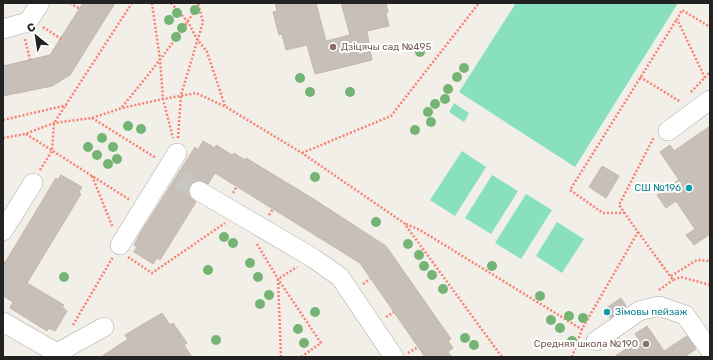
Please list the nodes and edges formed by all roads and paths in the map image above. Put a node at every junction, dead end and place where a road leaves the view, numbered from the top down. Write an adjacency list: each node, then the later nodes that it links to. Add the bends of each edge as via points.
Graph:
1 (70, 3): 7 (path)
2 (132, 3): 23 (path)
3 (152, 3): 15 (path)
4 (171, 3): 10 (path)
5 (479, 3): 34 (path, via 391,116)
6 (199, 4): 10 (path); 13 (path, via 203,22)
7 (80, 8)
8 (24, 19): 12 (path); 14 (path)
9 (677, 19): 11 (path, via 682,10); 17 (path); 18 (path)
10 (188, 22): 13 (path); 15 (path)
11 (710, 27)
12 (61, 39)
13 (197, 39): 19 (path); 24 (path, via 207,52)
14 (30, 60)
15 (160, 60): 21 (path); 25 (path)
16 (710, 72): 18 (path)
17 (640, 77): 26 (path, via 682,102); 40 (path, via 570,190 603,213)
18 (705, 78): 20 (path)
19 (181, 95): 21 (path); 24 (path, via 196,93); 35 (path)
20 (687, 97)
21 (163, 99): 25 (path); 35 (path)
22 (710, 100): 31 (lane)
23 (67, 105): 28 (path); 29 (path)
24 (226, 107): 34 (path)
25 (122, 108): 27 (path)
26 (677, 108)
27 (92, 118): 29 (path); 35 (path)
28 (3, 120)
29 (54, 123): 30 (path); 33 (path)
30 (25, 134): 32 (path); 33 (path)
31 (661, 134): 40 (path, via 619,205)
32 (3, 138)
33 (52, 151): 36 (path); 37 (path)
34 (302, 153): 42 (path)
35 (173, 167): 39 (lane)
36 (92, 176): 39 (path); 46 (path)
37 (32, 183): 43 (lane)
38 (199, 191): 41 (lane)
39 (143, 208): 46 (lane)
40 (625, 213): 44 (path)
41 (238, 214): 46 (path, via 152,273); 47 (lane)
42 (404, 223): 57 (path, via 420,230); 62 (path)
43 (3, 231)
44 (638, 232): 49 (path); 57 (path)
45 (254, 240): 50 (path)
46 (119, 248): 55 (path)
47 (313, 258): 50 (path); 61 (lane, via 340,277)
48 (710, 261): 49 (path, via 697,260)
49 (670, 276): 51 (path)
50 (278, 279): 59 (path); 60 (path, via 321,342)
51 (673, 280): 52 (path, via 681,277); 53 (path)
52 (710, 285)
53 (654, 293)
54 (3, 322): 56 (lane, via 57,353)
55 (73, 326)
56 (104, 327)
57 (588, 334): 58 (lane, via 639,311 659,306 685,315); 63 (path)
58 (710, 350)
59 (282, 357)
60 (301, 357)
61 (394, 357)
62 (502, 357)
63 (572, 357)

